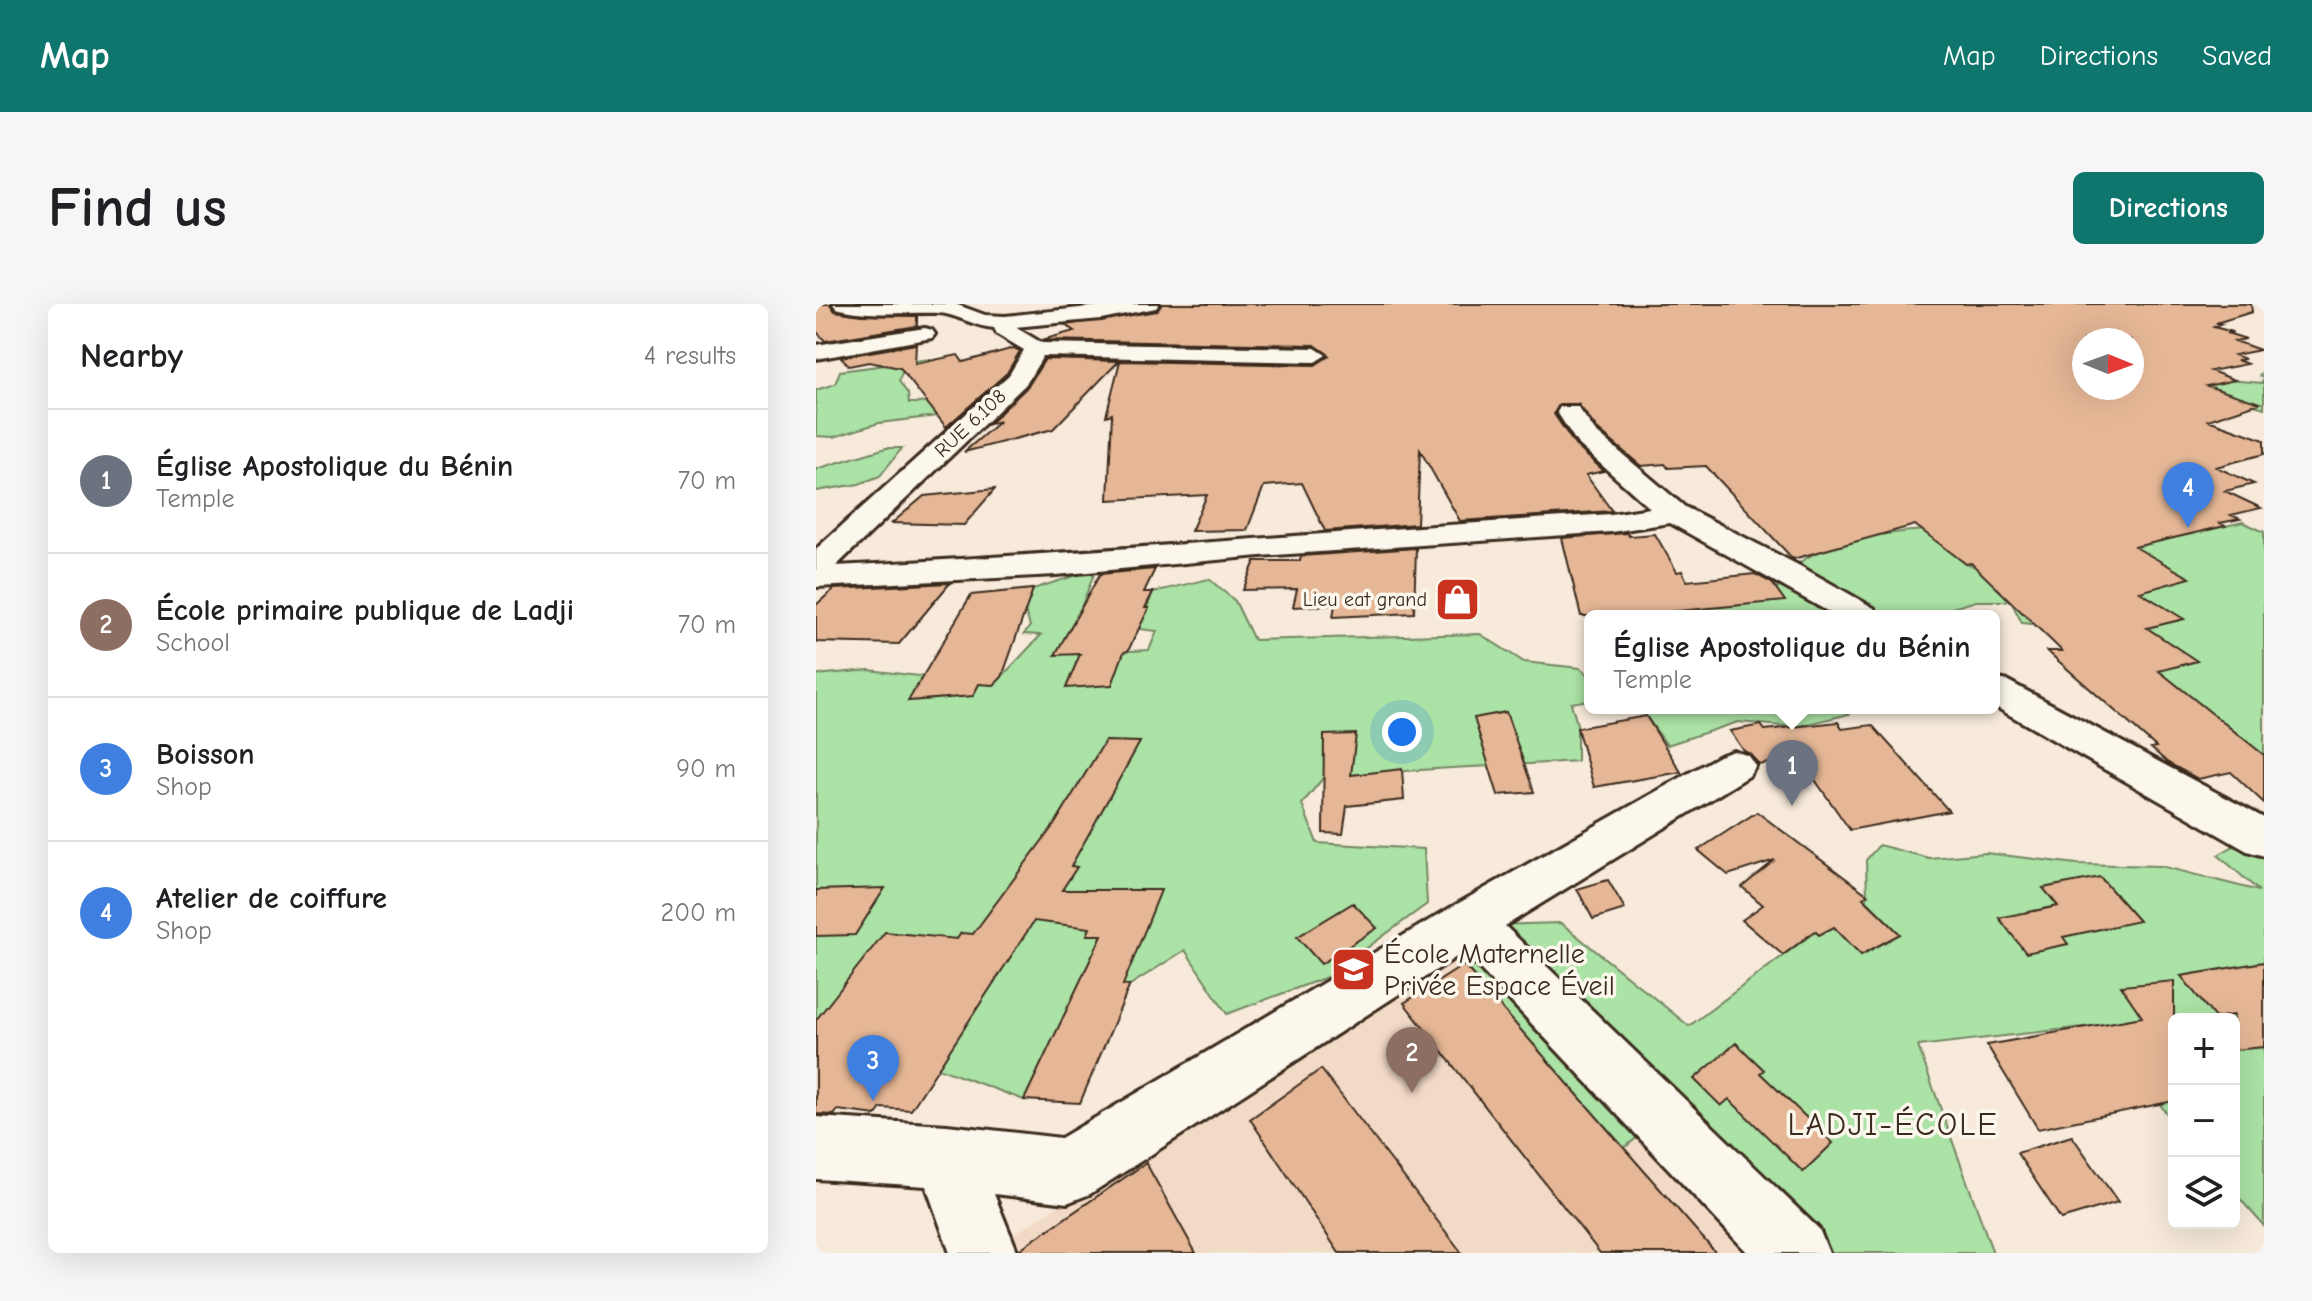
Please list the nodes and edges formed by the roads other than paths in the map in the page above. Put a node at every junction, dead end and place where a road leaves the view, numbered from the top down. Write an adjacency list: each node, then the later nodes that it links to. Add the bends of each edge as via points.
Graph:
1 (843, 304): 3 (street, via 870,309)
2 (1149, 304): 4 (street)
3 (945, 306): 4 (street, via 982,321)
4 (1005, 322): 6 (street, via 1004,330)
5 (925, 334): 7 (street)
6 (1036, 349): 8 (street); 11 (street, RUE 6.108, via 1018,379)
7 (816, 352)
8 (1315, 355)
9 (1569, 412): 10 (street, via 1586,437)
10 (1674, 513): 12 (street, via 1550,528 1056,565); 13 (street)
11 (816, 567)
12 (816, 577)
13 (1851, 610)
14 (2000, 693): 16 (street)
15 (1734, 766): 17 (street)
16 (2252, 823)
17 (1468, 923): 19 (street, via 1067,1171); 21 (street)
18 (816, 1148): 19 (street)
19 (947, 1156): 20 (street)
20 (984, 1253)
21 (1795, 1253)

